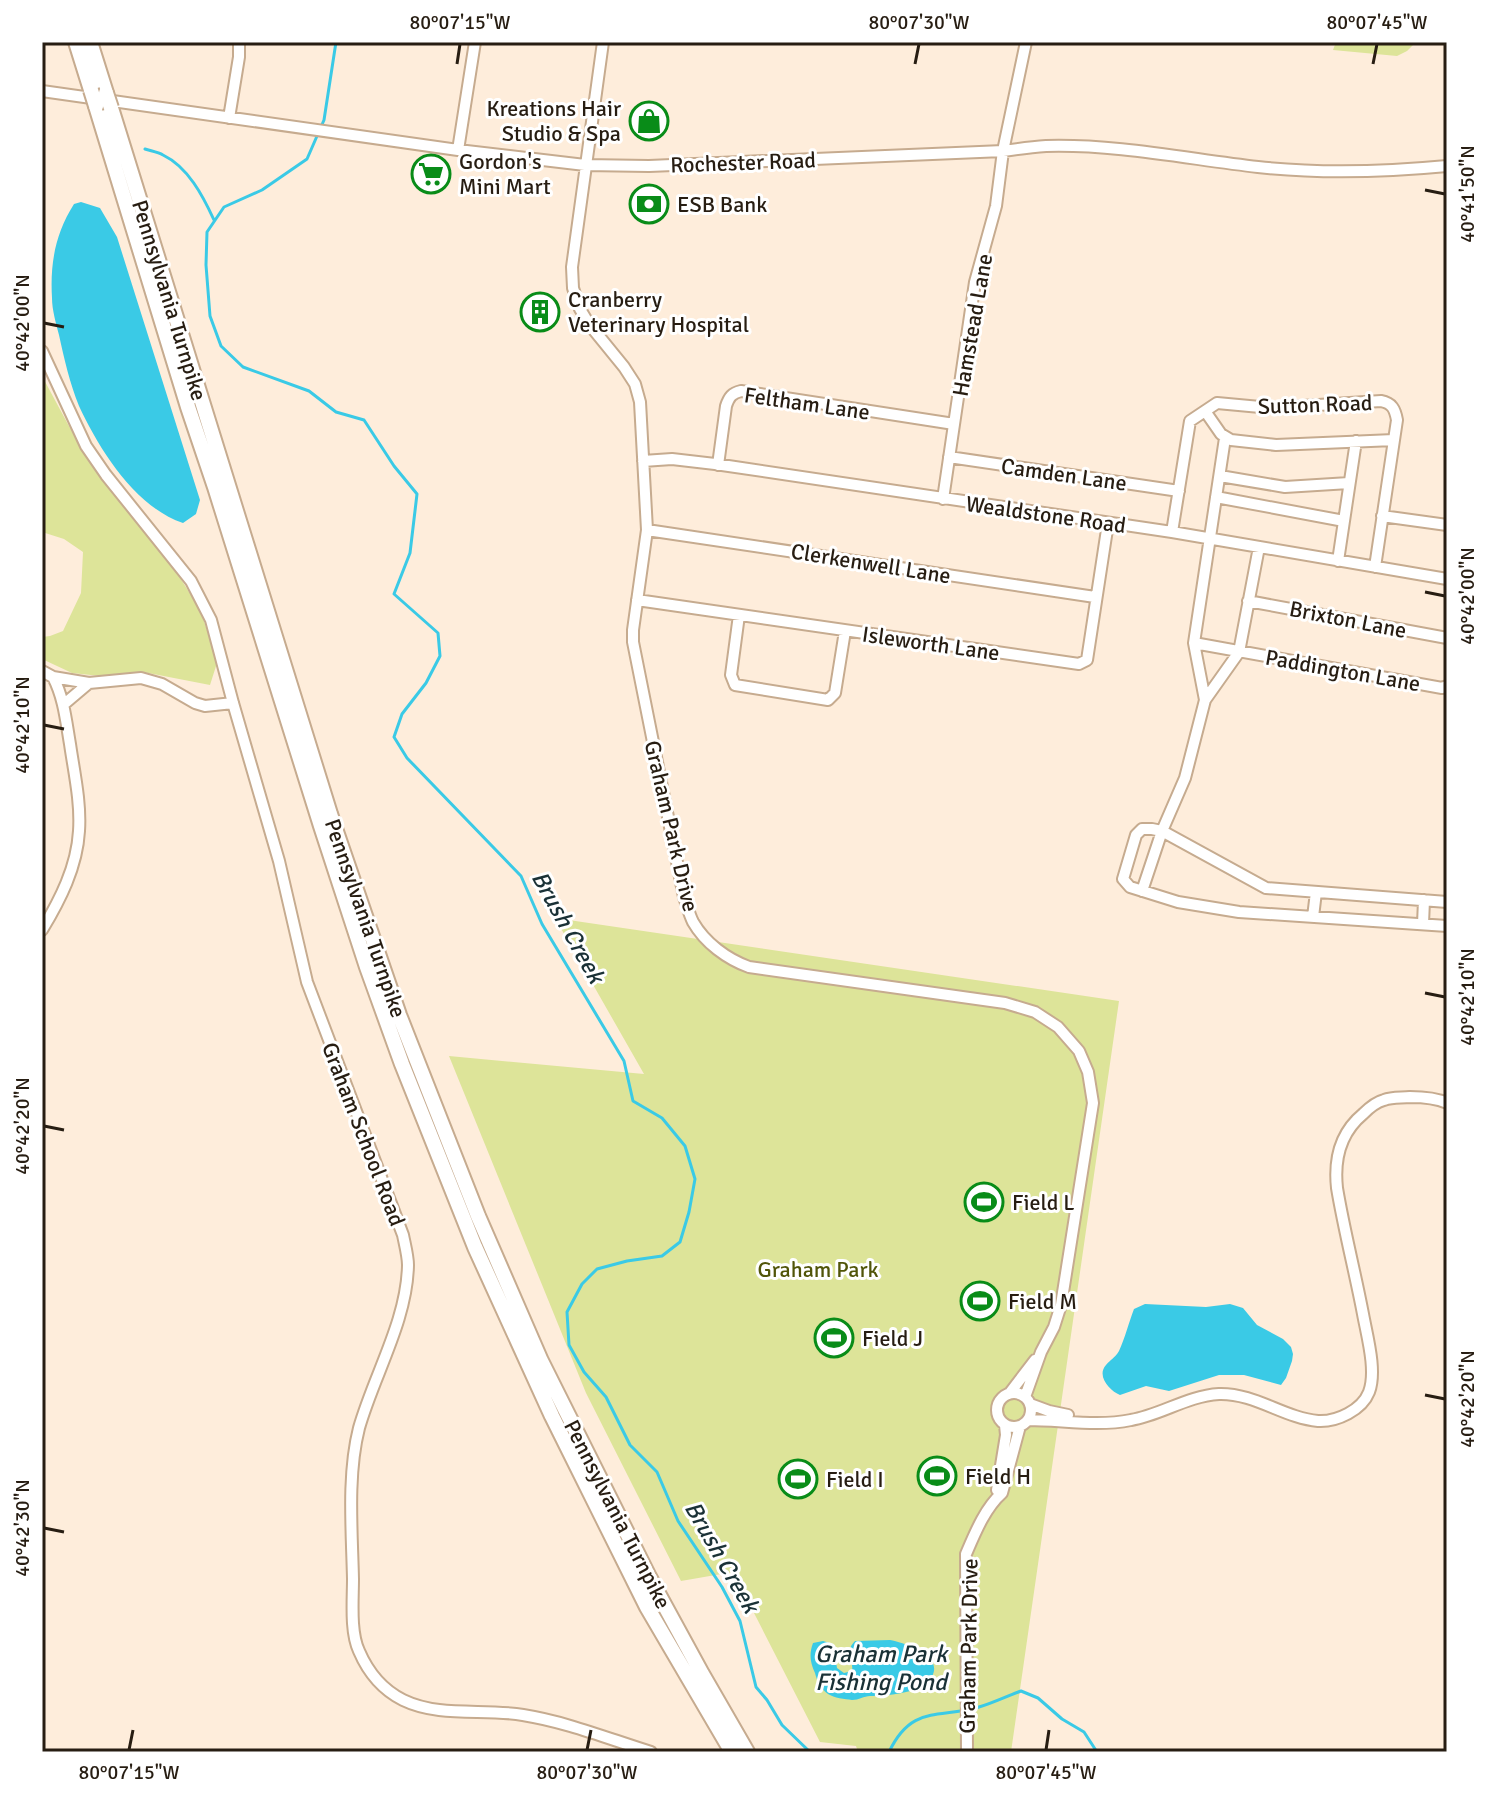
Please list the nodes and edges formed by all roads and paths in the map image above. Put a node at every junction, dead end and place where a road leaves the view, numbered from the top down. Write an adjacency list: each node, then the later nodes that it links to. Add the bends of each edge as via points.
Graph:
1 (76, 42): 8 (highway, Pennsylvania Turnpike)
2 (90, 42): 8 (highway, Pennsylvania Turnpike)
3 (239, 42): 10 (street)
4 (475, 42): 11 (street)
5 (603, 42): 13 (street, Graham Park Drive)
6 (1026, 42): 12 (street, Hamstead Lane)
7 (42, 91): 10 (street, Rochester Road)
8 (98, 91): 9 (highway, Pennsylvania Turnpike, bridge)
9 (103, 107): 73 (highway, Pennsylvania Turnpike, via 188,407 402,1064 475,1247 552,1416 647,1607); 74 (highway, Pennsylvania Turnpike, via 399,1015 541,1361 648,1575)
10 (229, 118): 11 (street, Rochester Road)
11 (458, 150): 13 (street, Rochester Road)
12 (1003, 151): 13 (street, Rochester Road); 14 (street, Rochester Road, via 1105,148 1352,173); 17 (street, Hamstead Lane, via 996,206 975,282)
13 (585, 165): 22 (street, Graham Park Drive, via 573,288 589,324 639,393)
14 (1447, 166)
15 (42, 351): 53 (street, Graham School Road, via 86,446 191,581 211,620)
16 (1205, 411): 18 (street); 19 (street, Sutton Road, via 1217,403 1271,408 1381,401 1396,413); 26 (street, via 1190,421)
17 (954, 424): 21 (street, Hamstead Lane); 23 (street, Feltham Lane, via 741,391 726,406)
18 (1225, 438): 20 (street, via 1270,445); 24 (street)
19 (1394, 440): 20 (street); 29 (street, Sutton Road)
20 (1356, 441): 25 (street)
21 (949, 457): 26 (street, Camden Lane); 28 (street, Hamstead Lane)
22 (643, 461): 23 (street, Wealdstone Road); 33 (street, Graham Park Drive)
23 (718, 465): 28 (street, Wealdstone Road)
24 (1220, 476): 25 (street, via 1285,487); 27 (street)
25 (1349, 483): 30 (street)
26 (1179, 491): 34 (street)
27 (1216, 497): 30 (street); 35 (street)
28 (943, 499): 31 (street, Wealdstone Road)
29 (1382, 516): 32 (street); 38 (street, Sutton Road)
30 (1344, 521): 37 (street)
31 (1108, 523): 34 (street, Wealdstone Road); 40 (street, Isleworth Lane)
32 (1447, 525)
33 (647, 530): 40 (street, Clerkenwell Lane); 41 (street, Graham Park Drive)
34 (1172, 532): 35 (street, Wealdstone Road)
35 (1210, 538): 36 (street, Wealdstone Road); 46 (street)
36 (1259, 547): 37 (street, Wealdstone Road); 42 (street)
37 (1338, 561): 38 (street, Wealdstone Road)
38 (1375, 567): 39 (street, Wealdstone Road)
39 (1447, 579)
40 (1095, 597): 44 (street, Isleworth Lane, via 1087,660 1079,664)
41 (637, 600): 43 (street, Isleworth Lane); 65 (street, Graham Park Drive, via 633,642 684,897 693,922 711,944 749,967 1005,1003 1035,1012 1058,1027 1079,1051 1093,1103 1065,1286)
42 (1248, 601): 45 (street, Brixton Lane); 47 (street)
43 (739, 615): 44 (street, Isleworth Lane); 44 (street, via 731,675 735,685 828,700 835,693)
44 (845, 631)
45 (1447, 638)
46 (1194, 643): 47 (street, Paddington Lane); 52 (street)
47 (1239, 652): 51 (street, Paddington Lane); 52 (street)
48 (42, 671): 49 (street)
49 (53, 677): 50 (street); 54 (street)
50 (89, 683): 53 (street, via 141,678 205,706); 54 (street)
51 (1447, 686)
52 (1205, 700): 55 (street, via 1185,778)
53 (233, 703): 72 (street, Graham School Road, via 307,982 403,1235 408,1263 396,1324 359,1428 352,1465 358,1648 373,1675 404,1700 435,1709 521,1714)
54 (63, 705): 63 (street, via 79,832 68,880)
55 (1162, 831): 56 (street); 56 (street, via 1142,829 1136,835 1123,879); 57 (street, via 1266,888)
56 (1142, 891): 60 (street, via 1239,912)
57 (1316, 892): 58 (street); 60 (street)
58 (1424, 900): 59 (street); 61 (street)
59 (1447, 902)
60 (1313, 917): 61 (street)
61 (1423, 924): 62 (street)
62 (1447, 926)
63 (42, 930)
64 (1447, 1103): 69 (street, via 1416,1097 1384,1100 1353,1122 1338,1151 1337,1188 1372,1375 1368,1394 1357,1408 1318,1421 1264,1402 1218,1394 1142,1418)
65 (1041, 1352): 66 (street, Graham Park Drive); 67 (street, Graham Park Drive)
66 (1009, 1394): 67 (street); 70 (street, Graham Park Drive, via 997,1408)
67 (1027, 1400): 68 (street, Graham Park Drive, via 1030,1415); 69 (street)
68 (1024, 1423): 69 (street); 70 (street); 71 (street, Graham Park Drive, via 1007,1480)
69 (1101, 1423)
70 (1005, 1425): 71 (street, Graham Park Drive)
71 (995, 1499): 75 (street, Graham Park Drive, via 966,1554)
72 (651, 1752)
73 (732, 1752)
74 (747, 1752)
75 (967, 1752)

